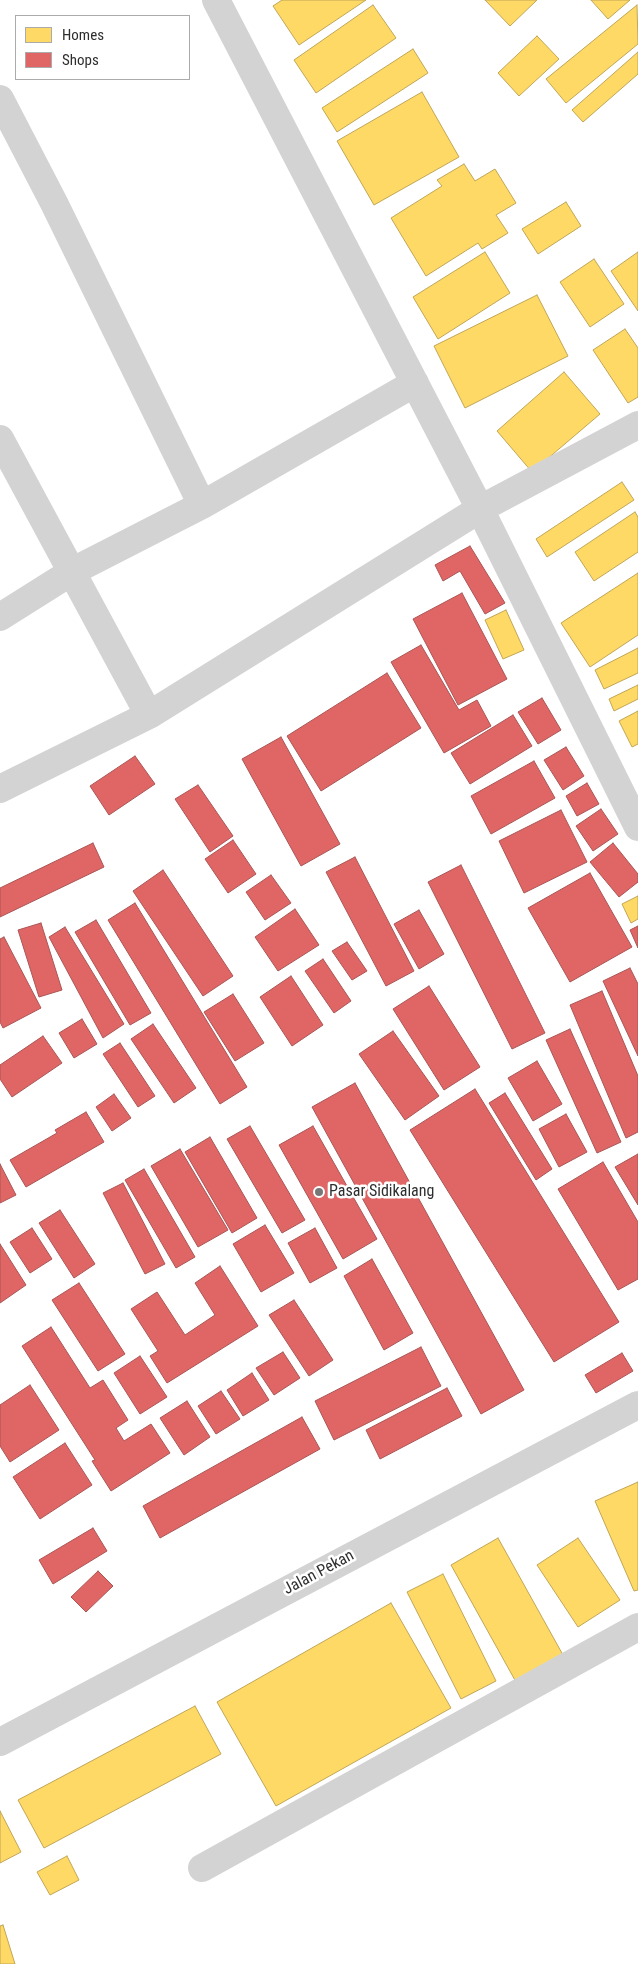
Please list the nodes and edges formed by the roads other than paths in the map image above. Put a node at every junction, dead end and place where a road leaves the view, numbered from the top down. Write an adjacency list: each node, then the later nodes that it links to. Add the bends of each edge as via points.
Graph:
1 (216, 0): 3 (street)
2 (0, 99): 6 (street)
3 (415, 383): 6 (street); 7 (street)
4 (638, 425): 7 (street)
5 (0, 439): 8 (street)
6 (202, 505): 8 (street)
7 (480, 509): 10 (street); 12 (street)
8 (73, 572): 9 (street); 10 (street)
9 (0, 617)
10 (149, 715): 11 (street)
11 (0, 789)
12 (638, 827)
13 (638, 1404): 15 (street, Jalan Pekan)
14 (638, 1627): 16 (street)
15 (0, 1742)
16 (202, 1868)

